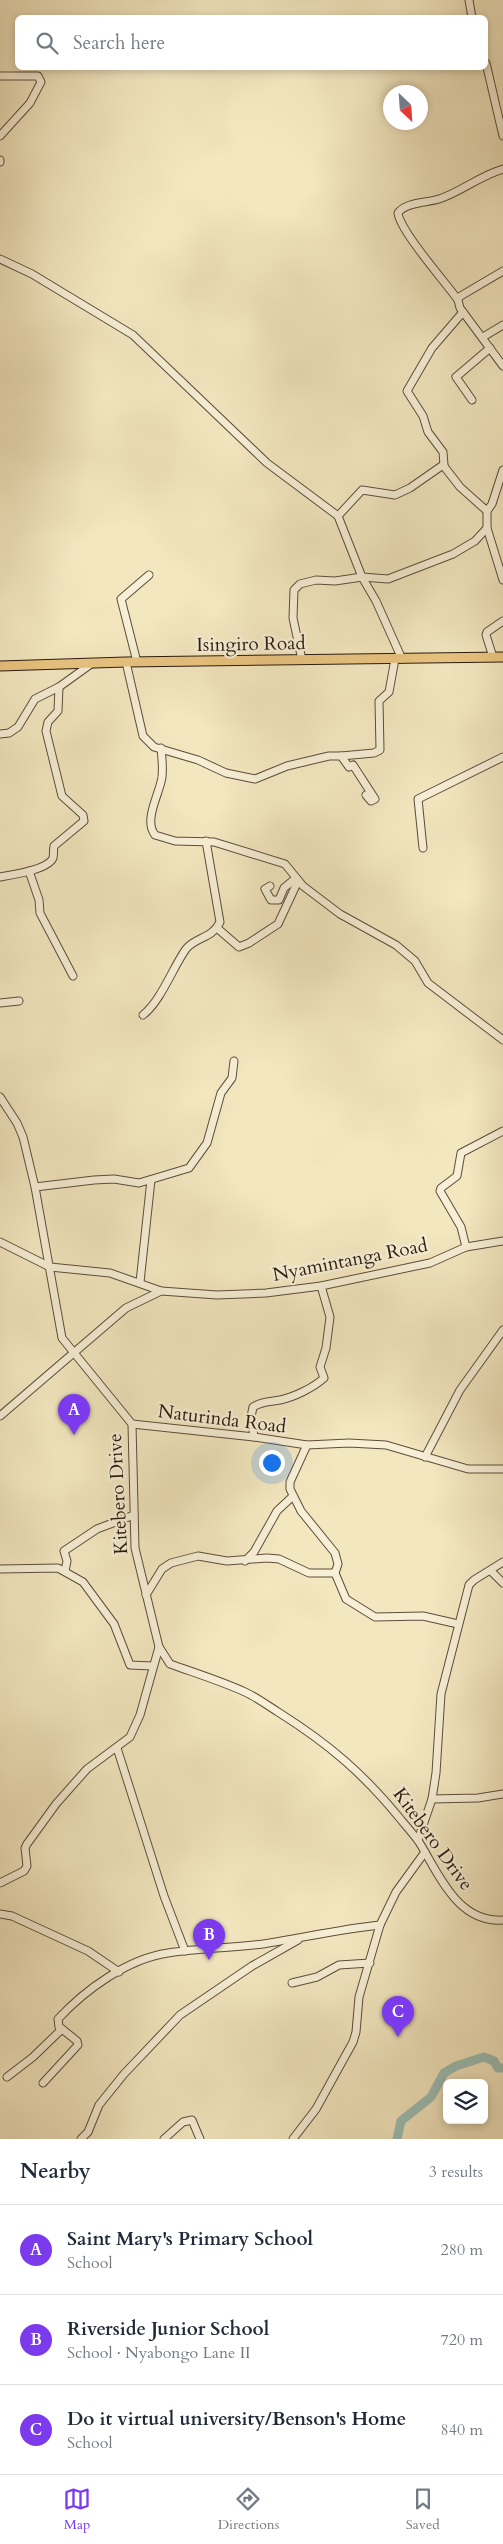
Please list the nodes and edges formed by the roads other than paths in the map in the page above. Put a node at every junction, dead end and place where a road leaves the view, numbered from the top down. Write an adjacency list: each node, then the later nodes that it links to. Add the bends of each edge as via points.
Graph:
1 (469, 0): 2 (street)
2 (472, 15)
3 (488, 70): 6 (street)
4 (0, 76): 5 (street, via 38,76 40,82 30,103)
5 (0, 136)
6 (503, 136)
7 (503, 169): 10 (street, via 476,179 447,196 407,206 398,213 410,237)
8 (0, 259): 20 (street, via 32,274 132,335 267,463)
9 (503, 272): 10 (street, via 475,286)
10 (458, 300): 11 (street)
11 (463, 312): 13 (street); 17 (street, via 432,348 407,391 423,416 428,432 443,452)
12 (503, 325): 13 (street)
13 (483, 337): 14 (street)
14 (490, 348): 15 (street); 16 (street, via 456,377)
15 (503, 366)
16 (472, 400)
17 (444, 465): 19 (street, via 460,487); 20 (street, via 394,495 362,490)
18 (503, 470): 19 (street)
19 (487, 510): 21 (street)
20 (338, 516): 23 (street)
21 (487, 528): 23 (street, via 474,541 430,564 388,580); 24 (street)
22 (150, 576): 31 (street, via 120,599)
23 (362, 577): 28 (street, via 376,601); 29 (street, via 307,581 294,590 294,618)
24 (503, 580)
25 (503, 621): 26 (street, via 487,632)
26 (492, 657): 27 (main road, Isingiro Road); 28 (main road, Isingiro Road)
27 (503, 657)
28 (399, 659): 29 (main road, Isingiro Road); 37 (street, via 389,692 379,701 380,750)
29 (302, 660): 31 (main road, Isingiro Road)
30 (126, 662): 31 (main road, Isingiro Road); 32 (main road, Isingiro Road); 36 (street, via 143,736 149,744)
31 (137, 662)
32 (91, 664): 33 (main road, Isingiro Road); 34 (street)
33 (0, 666)
34 (59, 687): 35 (street, via 35,699 25,719 13,732); 42 (street, via 58,710 48,722 46,731 62,796 83,815 84,821 54,846 50,863)
35 (0, 734)
36 (161, 748): 37 (street, via 226,773 255,779 287,766); 40 (street, via 162,774 153,809 152,832 175,841)
37 (341, 756): 39 (street, via 349,767 353,765 375,799 371,801)
38 (503, 757): 41 (street, via 418,799)
39 (366, 795)
40 (206, 841): 44 (street, via 285,864); 46 (street, via 220,919)
41 (423, 848)
42 (29, 871): 43 (street); 47 (street, via 41,916)
43 (0, 877)
44 (297, 880): 45 (street, via 284,888 279,900 271,900 265,889); 46 (street, via 278,924 249,943 239,947); 51 (street, via 340,914 396,945 415,962 428,983)
45 (270, 886)
46 (217, 928): 50 (street, via 187,948)
47 (73, 976)
48 (19, 1001): 49 (street)
49 (0, 1003)
50 (143, 1015)
51 (503, 1040)
52 (234, 1062): 55 (street, via 232,1078 221,1093 207,1143 196,1161 189,1168)
53 (1, 1100): 56 (street, Kitebero Drive, via 23,1137)
54 (503, 1131): 59 (street, via 461,1153 457,1176 441,1188 440,1192 461,1227)
55 (151, 1180): 56 (street, via 139,1183 94,1180); 61 (street)
56 (35, 1187): 60 (street, Kitebero Drive)
57 (503, 1241): 59 (street, Nyamintanga Road)
58 (0, 1242): 60 (street)
59 (466, 1248): 62 (street, Nyamintanga Road, via 430,1263)
60 (50, 1268): 61 (street, via 110,1273); 65 (street, Kitebero Drive, via 62,1338)
61 (140, 1282): 63 (street)
62 (321, 1286): 63 (street, Nyamintanga Road, via 218,1295); 68 (street, via 330,1317 320,1367 324,1378 296,1394 260,1402 253,1407)
63 (161, 1291): 65 (street, Nyamintanga Road, via 126,1308)
64 (503, 1330): 70 (street, via 460,1390)
65 (73, 1354): 66 (street, Nyamintanga Road); 67 (street, Kitebero Drive)
66 (0, 1416)
67 (132, 1424): 68 (street, Naturinda Road); 73 (street, Kitebero Drive)
68 (254, 1437): 69 (street, Naturinda Road)
69 (307, 1445): 70 (street, Naturinda Road, via 386,1445); 72 (street, via 290,1482)
70 (425, 1457): 71 (street, Naturinda Road, via 468,1469)
71 (503, 1469)
72 (293, 1496): 74 (street, via 277,1511 254,1552); 79 (street, via 314,1529 335,1553 338,1564)
73 (134, 1516): 77 (street, via 97,1529 64,1551); 81 (street, Kitebero Drive, via 135,1548)
74 (244, 1561): 79 (street, via 280,1559 309,1573); 81 (street, via 198,1556 187,1558 162,1569)
75 (503, 1562): 78 (street)
76 (0, 1570): 77 (street, via 58,1568)
77 (65, 1571): 84 (street, via 83,1582 114,1624 130,1665)
78 (491, 1571): 80 (street); 82 (street, via 469,1585)
79 (335, 1573): 82 (street, via 346,1599 374,1617 423,1616)
80 (503, 1583)
81 (146, 1595): 83 (street, Kitebero Drive)
82 (458, 1624): 87 (street, via 441,1694)
83 (159, 1647): 84 (street); 88 (street, Kitebero Drive, via 170,1664 246,1693 327,1745 373,1785)
84 (153, 1666): 85 (street, via 136,1727)
85 (117, 1748): 90 (street, via 90,1766 56,1804 25,1848 28,1861 24,1871); 95 (street)
86 (503, 1794): 87 (street)
87 (432, 1799): 88 (street)
88 (418, 1840): 89 (street, Kitebero Drive)
89 (425, 1852): 92 (street, Kitebero Drive, via 458,1903 483,1916); 93 (street, via 396,1892)
90 (0, 1883)
91 (0, 1914): 97 (street, via 12,1916 88,1951)
92 (503, 1920)
93 (380, 1925): 94 (street); 96 (street)
94 (307, 1935): 95 (street, via 243,1946); 102 (street, via 252,1966 180,2015 99,2105)
95 (185, 1951): 97 (street, via 154,1955)
96 (370, 1963): 98 (street, via 339,1965 318,1977); 107 (street, via 358,2004 353,2042 316,2109)
97 (119, 1972): 99 (street, via 69,2008 57,2022)
98 (292, 1982)
99 (62, 2029): 100 (street); 101 (street, via 78,2045)
100 (7, 2077)
101 (44, 2083)
102 (88, 2132): 103 (street); 104 (street)
103 (81, 2139)
104 (92, 2139)
105 (164, 2139): 106 (street, via 183,2122 192,2120)
106 (200, 2139)
107 (293, 2139)

